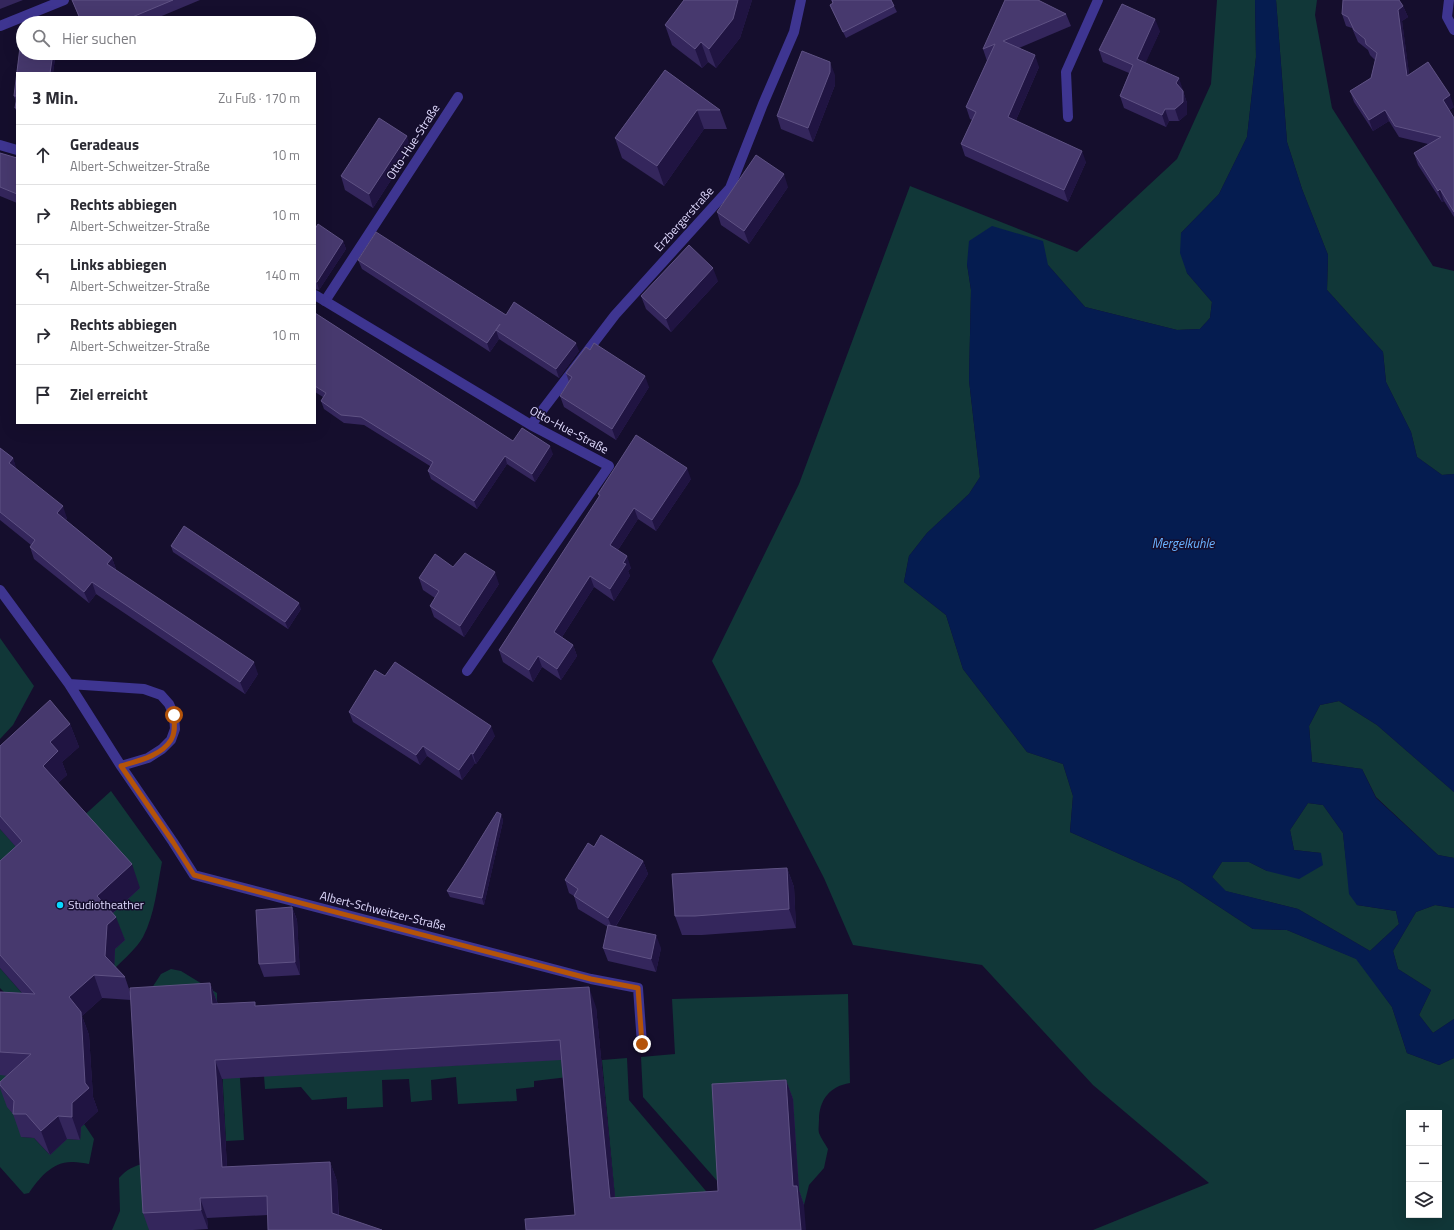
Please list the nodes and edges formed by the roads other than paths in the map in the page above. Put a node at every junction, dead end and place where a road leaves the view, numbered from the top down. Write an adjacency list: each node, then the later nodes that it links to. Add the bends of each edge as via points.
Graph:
1 (64, 0): 5 (street)
2 (801, 0): 15 (street, Erzbergerstraße, via 794,32 730,188 615,315)
3 (1098, 0): 10 (street, via 1066,72)
4 (1449, 0): 8 (street, via 1447,17)
5 (25, 16)
6 (16, 20): 7 (street)
7 (0, 26)
8 (1454, 30)
9 (458, 97): 14 (street, Otto-Hue-Straße)
10 (1068, 117)
11 (0, 145): 12 (street)
12 (16, 150)
13 (316, 296): 14 (street, Otto-Hue-Straße)
14 (325, 301): 15 (street, Otto-Hue-Straße)
15 (531, 425): 17 (street, Otto-Hue-Straße, via 608,466)
16 (0, 590): 18 (street, Albert-Schweitzer-Straße)
17 (467, 671)
18 (69, 684): 19 (street, Albert-Schweitzer-Straße); 19 (street, via 144,689 161,695 169,704 174,715 175,729 171,740 148,758)
19 (121, 766): 20 (street, Albert-Schweitzer-Straße, via 194,875 591,979 638,988)
20 (642, 1044)

